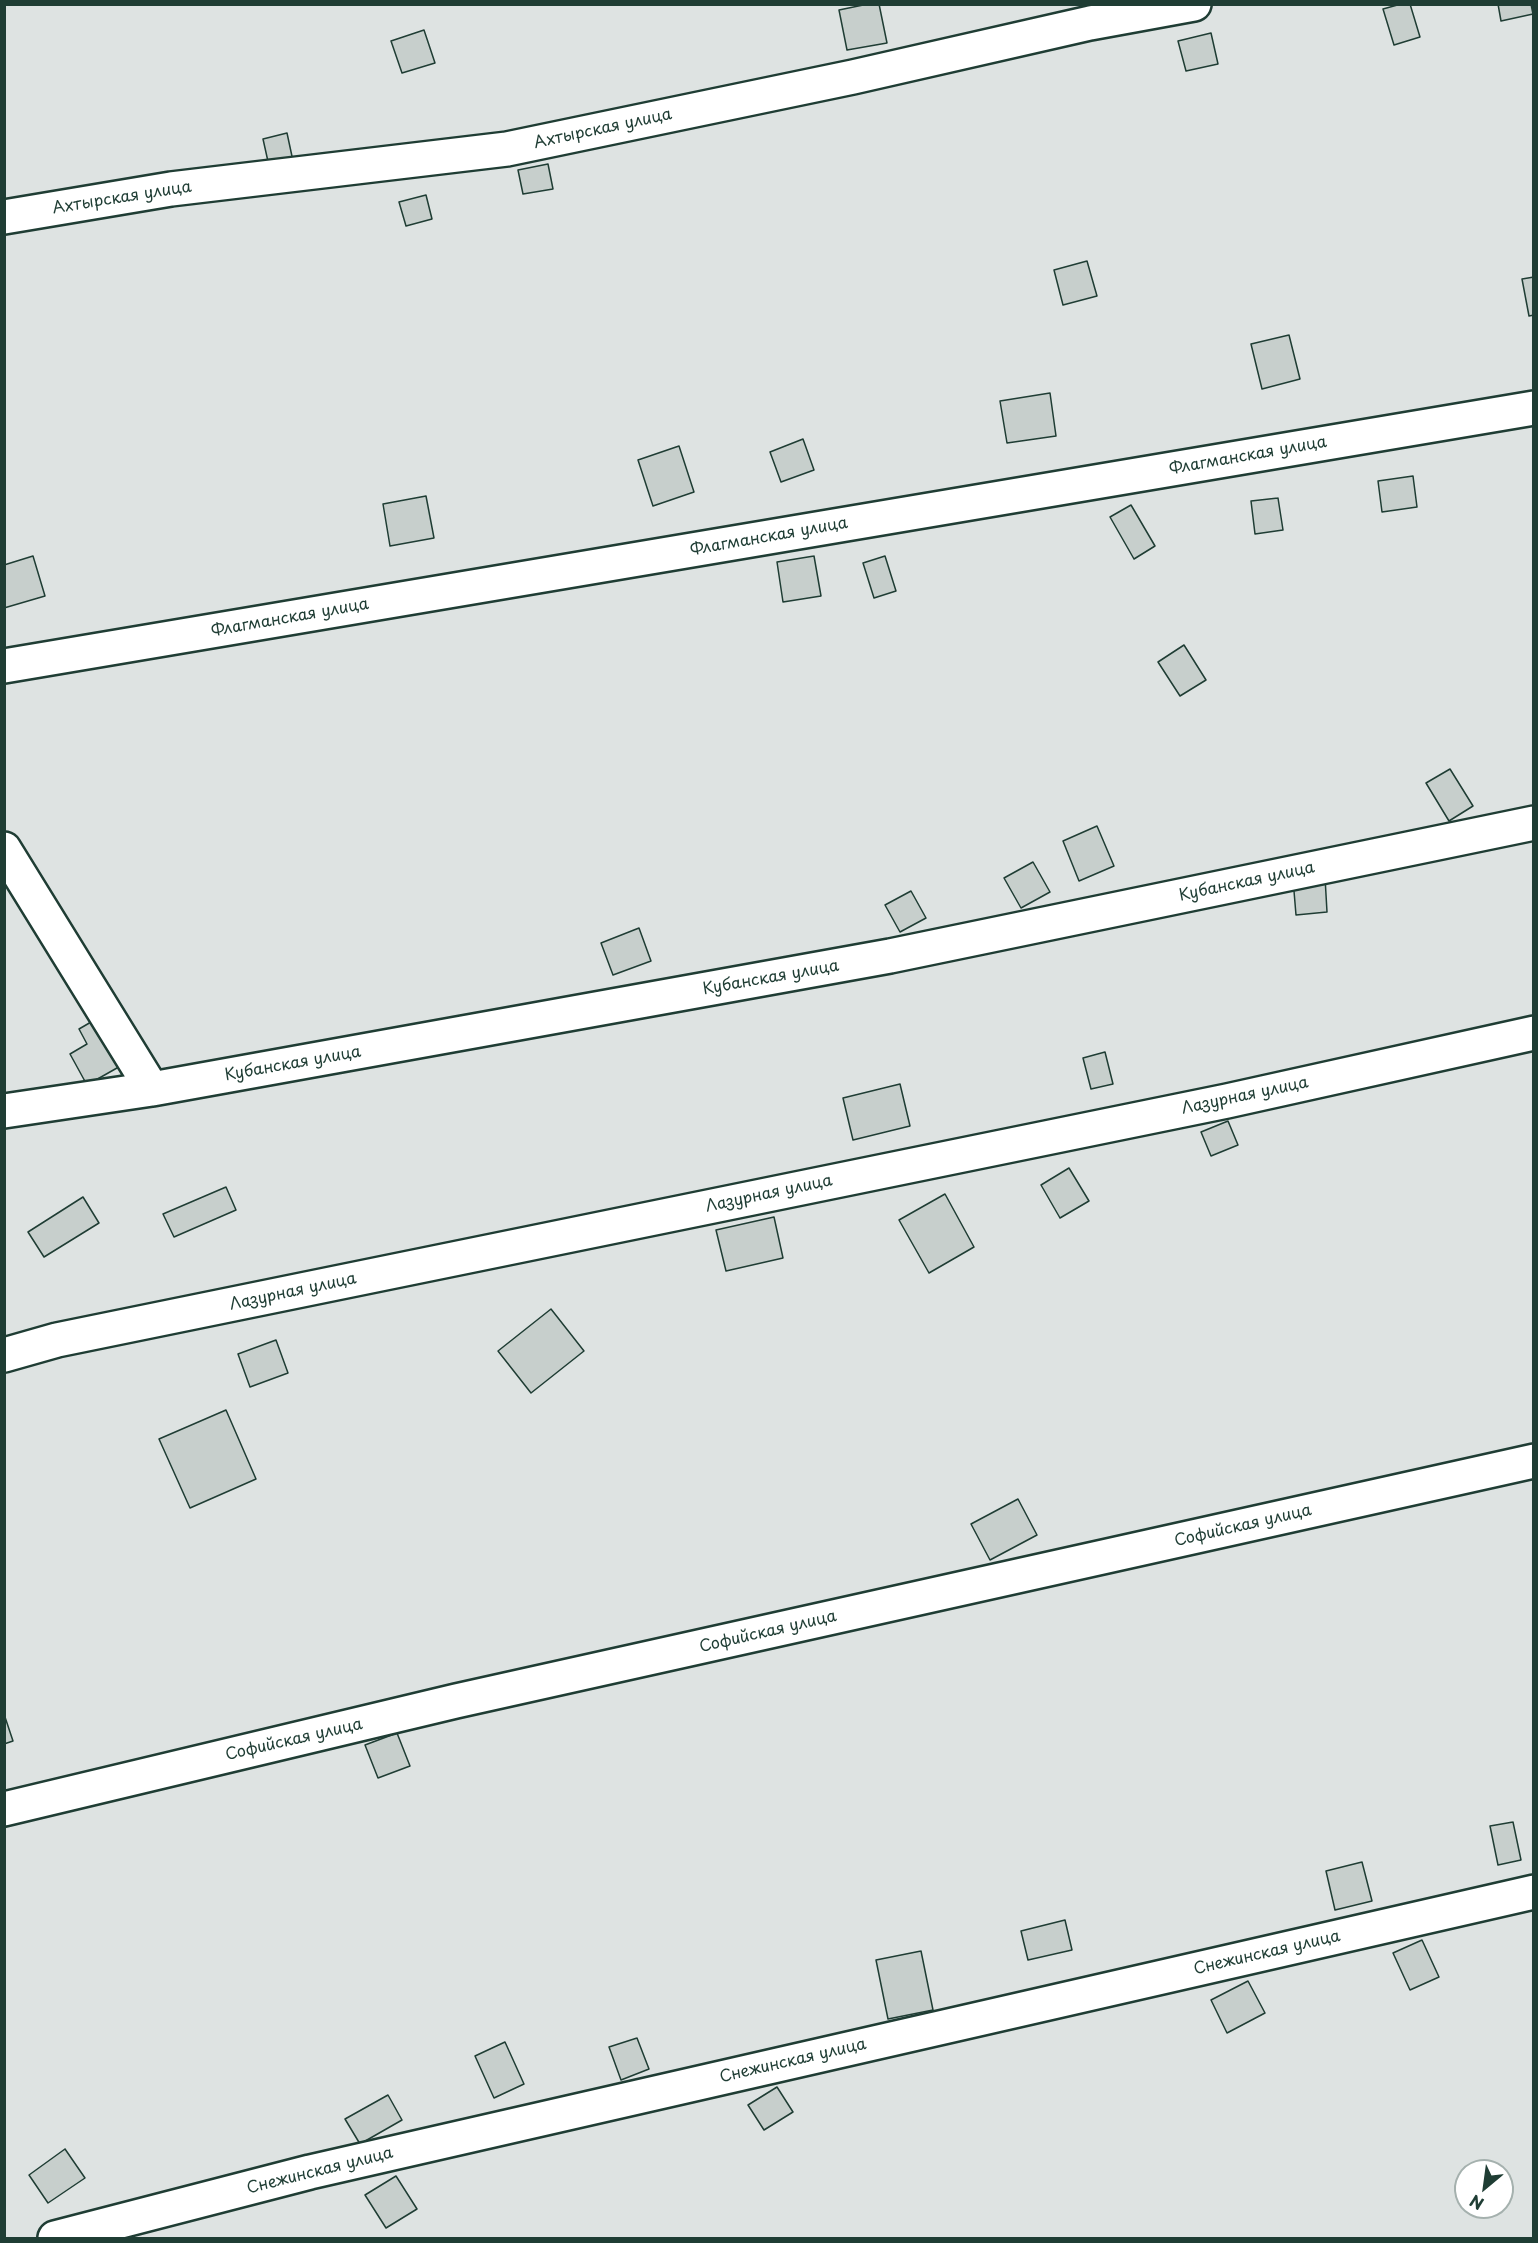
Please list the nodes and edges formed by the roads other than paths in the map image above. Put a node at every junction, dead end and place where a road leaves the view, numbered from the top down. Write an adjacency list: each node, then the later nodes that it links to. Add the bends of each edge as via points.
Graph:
1 (1194, 4): 2 (lane, Ахтырская улица, via 507,149 171,189)
2 (4, 217)
3 (1533, 408): 4 (lane, Флагманская улица)
4 (4, 666)
5 (1533, 823): 8 (lane, Кубанская улица, via 890,956)
6 (4, 849): 8 (lane)
7 (1533, 1033): 10 (lane, Лазурная улица, via 1227,1101 57,1340)
8 (152, 1089): 9 (lane, Кубанская улица)
9 (4, 1112)
10 (4, 1355)
11 (1533, 1461): 12 (lane, Софийская улица, via 456,1701)
12 (4, 1809)
13 (1533, 1892): 14 (lane, Снежинская улица, via 310,2172)
14 (55, 2238)

